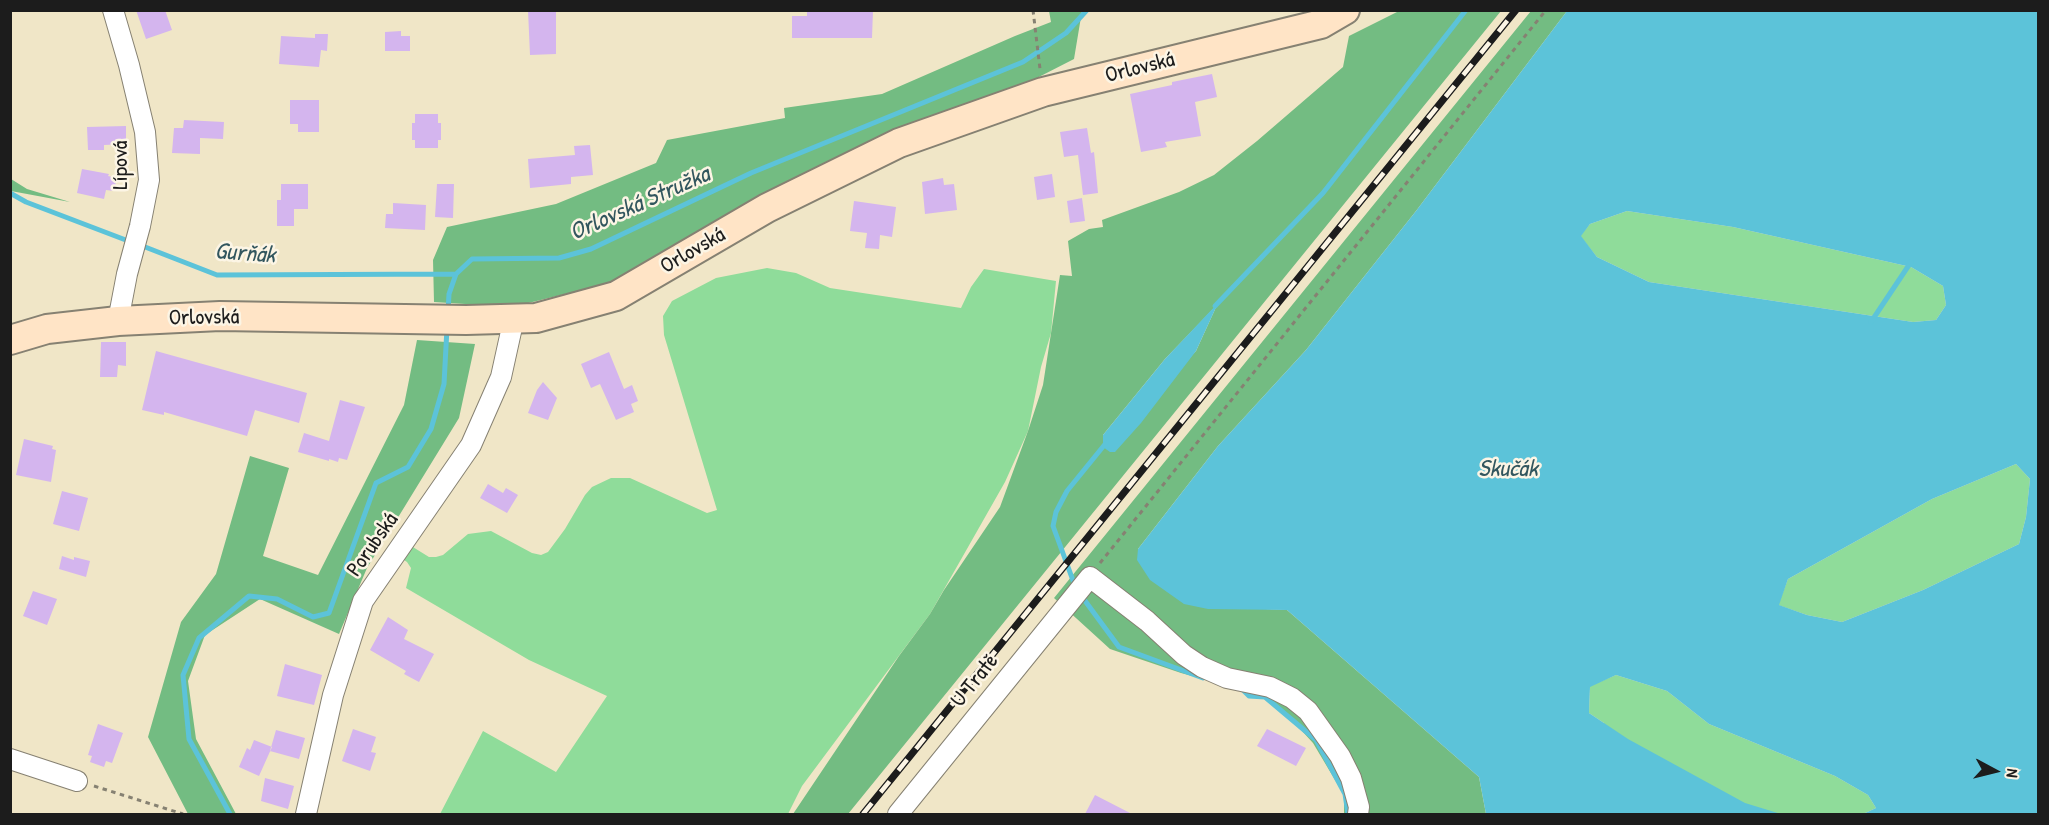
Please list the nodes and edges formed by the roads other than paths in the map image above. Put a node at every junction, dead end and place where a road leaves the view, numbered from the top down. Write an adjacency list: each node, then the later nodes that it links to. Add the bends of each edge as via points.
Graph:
1 (113, 10): 4 (street, Lípová, via 145,132 149,180)
2 (1345, 10): 3 (main road, Orlovská, via 1321,24 1043,92 899,143 767,208 616,296 536,318)
3 (514, 318): 4 (main road, Orlovská, via 220,316); 8 (street, Porubská, via 501,377 471,445 363,601 333,695)
4 (118, 321): 5 (main road, Orlovská, via 47,328)
5 (10, 340)
6 (10, 759): 7 (street)
7 (77, 781)
8 (306, 814)
9 (898, 814): 10 (street, U Tratě, via 1088,580 1147,621 1202,667 1227,678 1270,687 1308,711 1351,778)
10 (1358, 814)

